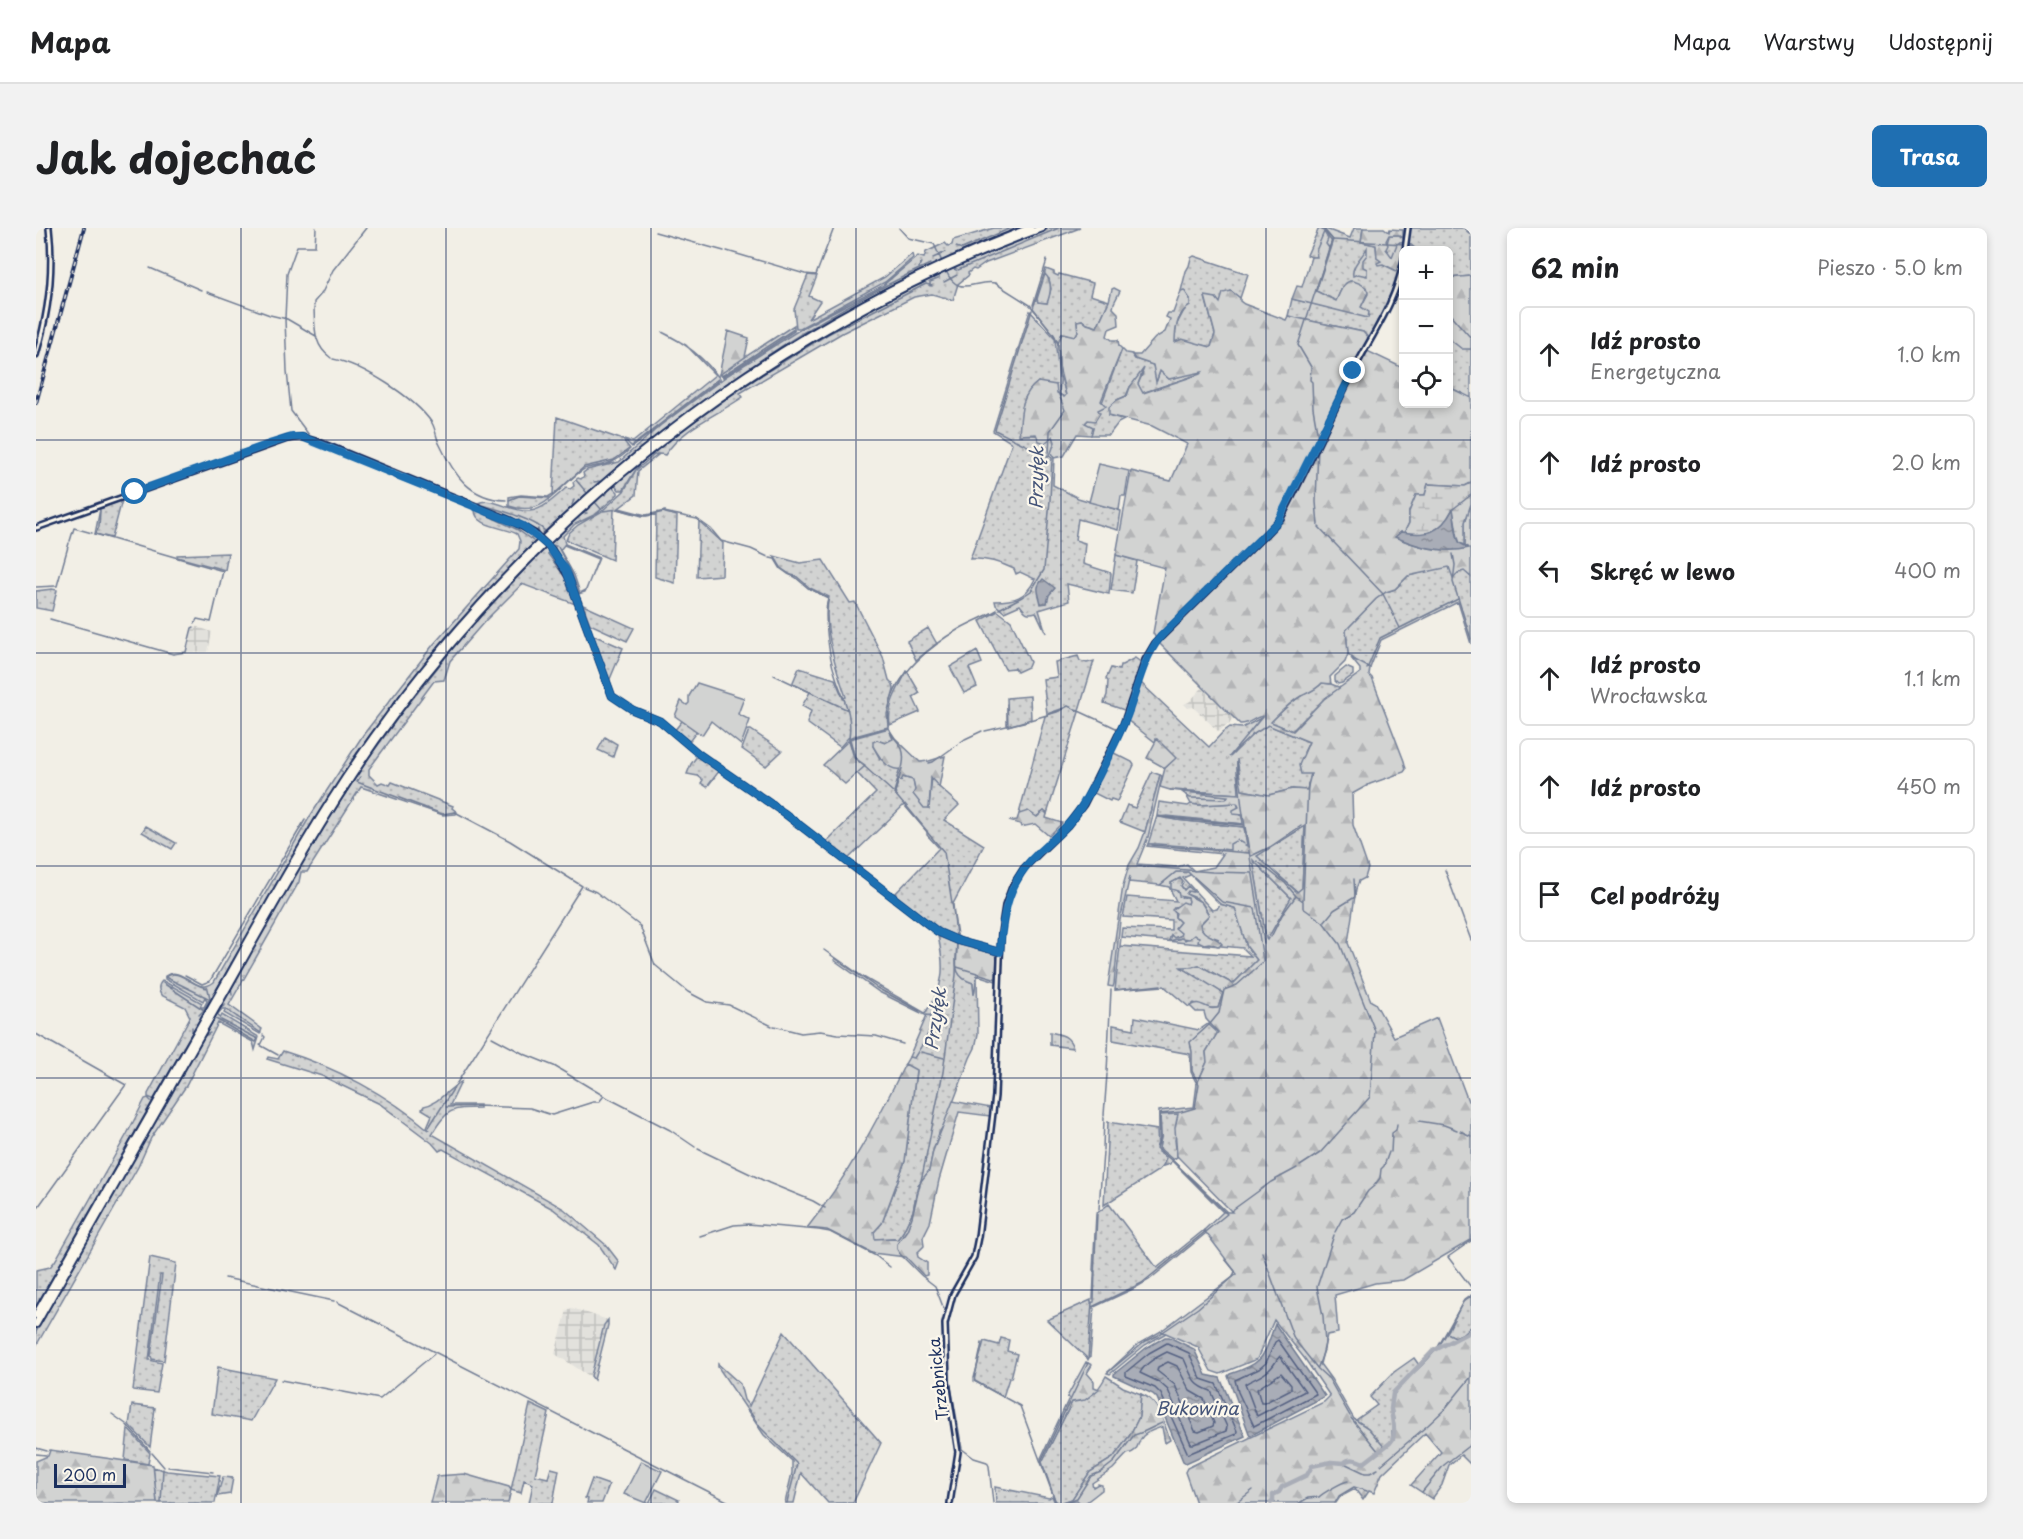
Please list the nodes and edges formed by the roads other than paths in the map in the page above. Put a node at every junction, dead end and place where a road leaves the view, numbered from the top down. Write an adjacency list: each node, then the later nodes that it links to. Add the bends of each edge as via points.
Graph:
1 (49, 228): 9 (street, via 50,276)
2 (1030, 228): 6 (highway)
3 (1042, 228): 6 (highway)
4 (1408, 228): 5 (street)
5 (1406, 246)
6 (950, 264): 7 (highway)
7 (938, 269): 12 (highway, via 853,310 795,344 669,430 553,529 457,630 373,738 310,833); 13 (highway, via 800,345 678,428 557,531 450,645 377,739 319,828)
8 (1399, 281): 11 (street, Trzebnicka, via 1282,516 1155,643 1145,660 1118,736 1083,804 1016,880 1004,910)
9 (36, 355)
10 (36, 528): 11 (street, bridge, via 299,436 517,524 552,550 568,576 612,696 660,721 938,932)
11 (1000, 952): 14 (street, Trzebnicka, via 993,1115 976,1251 955,1291 944,1330 958,1452)
12 (36, 1315)
13 (36, 1324)
14 (950, 1503)

